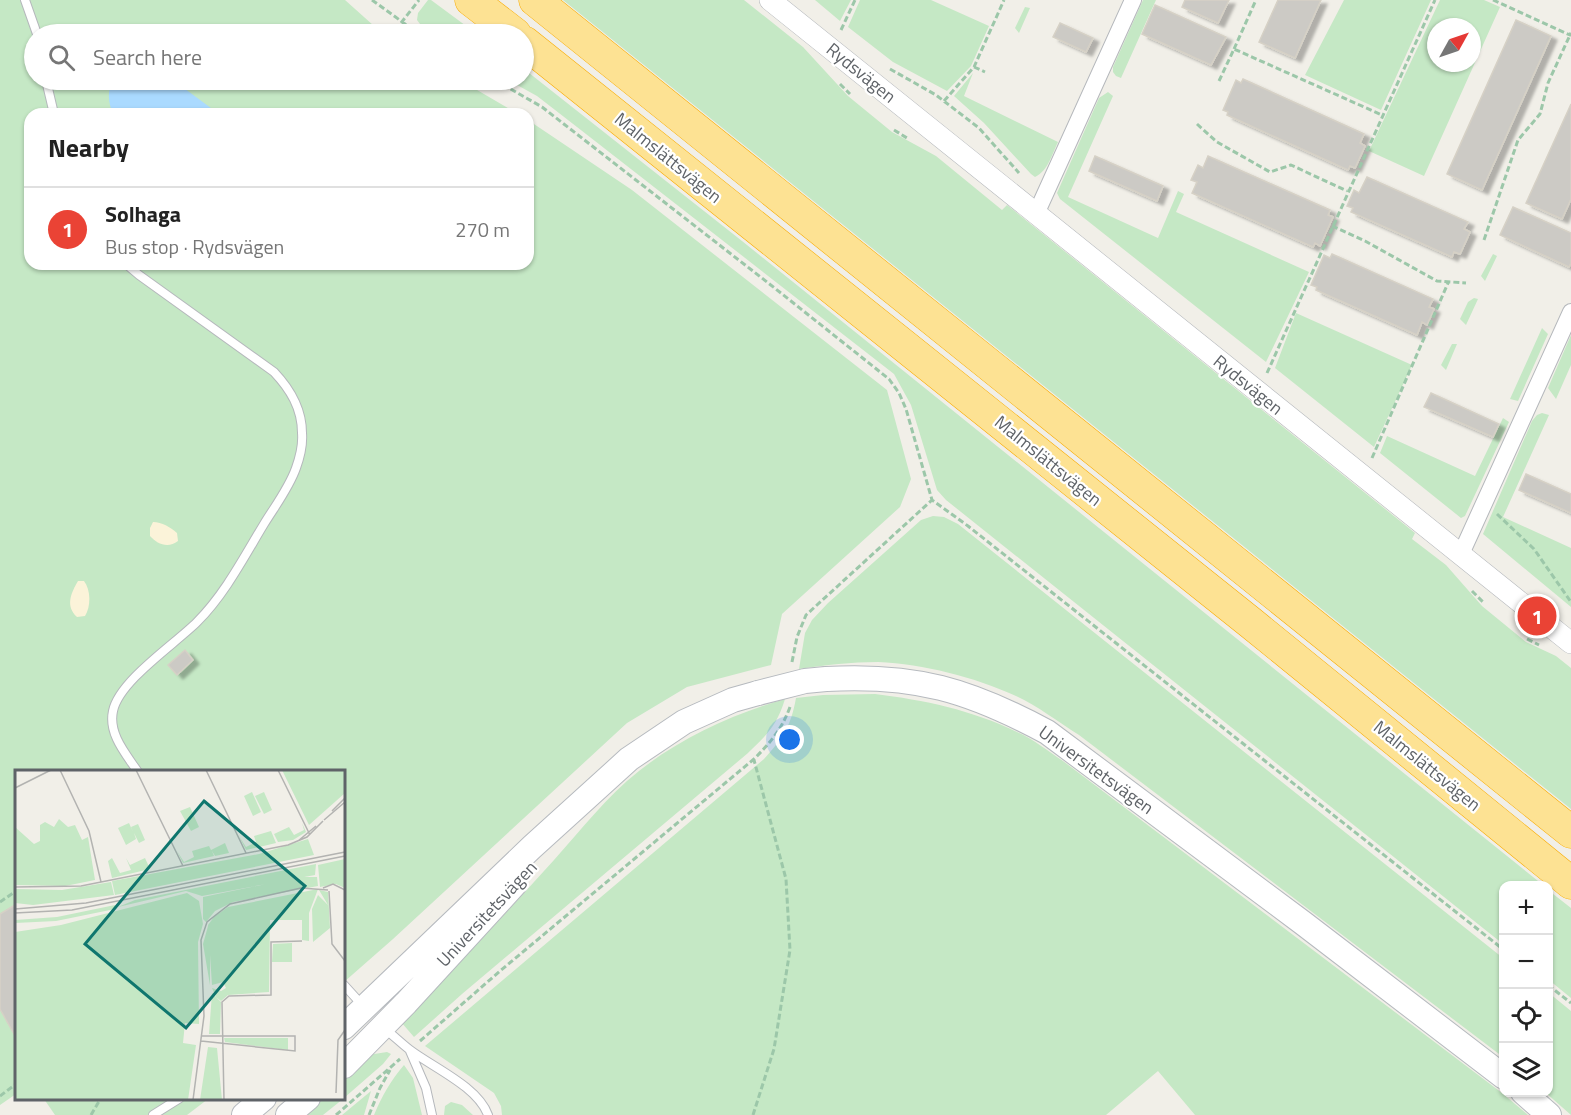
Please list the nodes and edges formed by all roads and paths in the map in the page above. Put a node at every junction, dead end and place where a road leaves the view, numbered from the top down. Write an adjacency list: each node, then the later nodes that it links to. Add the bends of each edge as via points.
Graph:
1 (25, 0): 14 (lane)
2 (372, 0): 13 (path)
3 (419, 0): 13 (path)
4 (471, 0): 15 (highway)
5 (535, 0): 50 (highway)
6 (770, 0): 32 (street, Rydsvägen)
7 (855, 0): 17 (path, via 841,30)
8 (1004, 0): 21 (path)
9 (1133, 0): 32 (street)
10 (1256, 0): 19 (path)
11 (1435, 0): 29 (path)
12 (1493, 0): 16 (path)
13 (401, 23)
14 (33, 24)
15 (501, 24)
16 (1570, 34): 18 (path)
17 (849, 36)
18 (1569, 43): 34 (path, via 1548,83 1540,114 1518,140)
19 (1234, 49): 24 (path); 29 (path)
20 (534, 50): 51 (highway, Malmslättsvägen)
21 (974, 67): 23 (path); 27 (path)
22 (889, 68): 27 (path)
23 (985, 72)
24 (1219, 81)
25 (48, 90): 28 (lane)
26 (512, 90): 41 (path, via 542,107 889,380 906,409)
27 (944, 101): 32 (path, via 979,128 1024,178)
28 (53, 108)
29 (1382, 115): 31 (path)
30 (1197, 124): 31 (path, via 1217,142 1270,172 1291,165)
31 (1347, 191): 33 (path)
32 (1041, 205): 43 (street, Rydsvägen)
33 (1332, 226): 36 (path, via 1437,281); 39 (path)
34 (1484, 240)
35 (133, 270): 49 (lane, via 274,372 296,401 302,433 295,471 213,604 130,682 113,709 111,728)
36 (1448, 283): 37 (path); 40 (path)
37 (1466, 284)
38 (1571, 312): 42 (street)
39 (1267, 373)
40 (1372, 458)
41 (932, 500): 46 (path, via 806,615 797,637); 54 (path)
42 (1485, 502): 43 (street); 44 (path, via 1534,549)
43 (1461, 554): 45 (street, Rydsvägen)
44 (1571, 602)
45 (1571, 643)
46 (792, 670)
47 (792, 701): 48 (path, via 774,739)
48 (753, 759): 60 (path); 79 (path, via 786,879 790,950 774,1049)
49 (137, 770)
50 (1571, 832)
51 (1571, 882)
52 (15, 892): 53 (path)
53 (0, 902)
54 (1499, 947)
55 (345, 986): 58 (lane)
56 (1553, 989): 57 (path)
57 (1571, 1003)
58 (373, 1017): 59 (main road, Universitetsvägen); 60 (lane); 61 (main road, Universitetsvägen); 63 (main road, Universitetsvägen, bridge, via 629,759 684,722 733,700 789,684 865,677 933,685 1005,709 1047,732)
59 (345, 1027)
60 (410, 1050): 62 (path); 77 (lane); 78 (lane, via 482,1102)
61 (345, 1064)
62 (393, 1065): 75 (path); 76 (path)
63 (1499, 1074)
64 (15, 1085): 65 (path)
65 (0, 1096)
66 (1529, 1097): 80 (main road)
67 (100, 1100): 71 (path)
68 (177, 1100): 72 (lane)
69 (262, 1100): 73 (main road)
70 (306, 1100): 74 (main road)
71 (91, 1115)
72 (153, 1115)
73 (244, 1115)
74 (288, 1115)
75 (336, 1115)
76 (369, 1115)
77 (432, 1115)
78 (488, 1115)
79 (753, 1115)
80 (1549, 1115)

